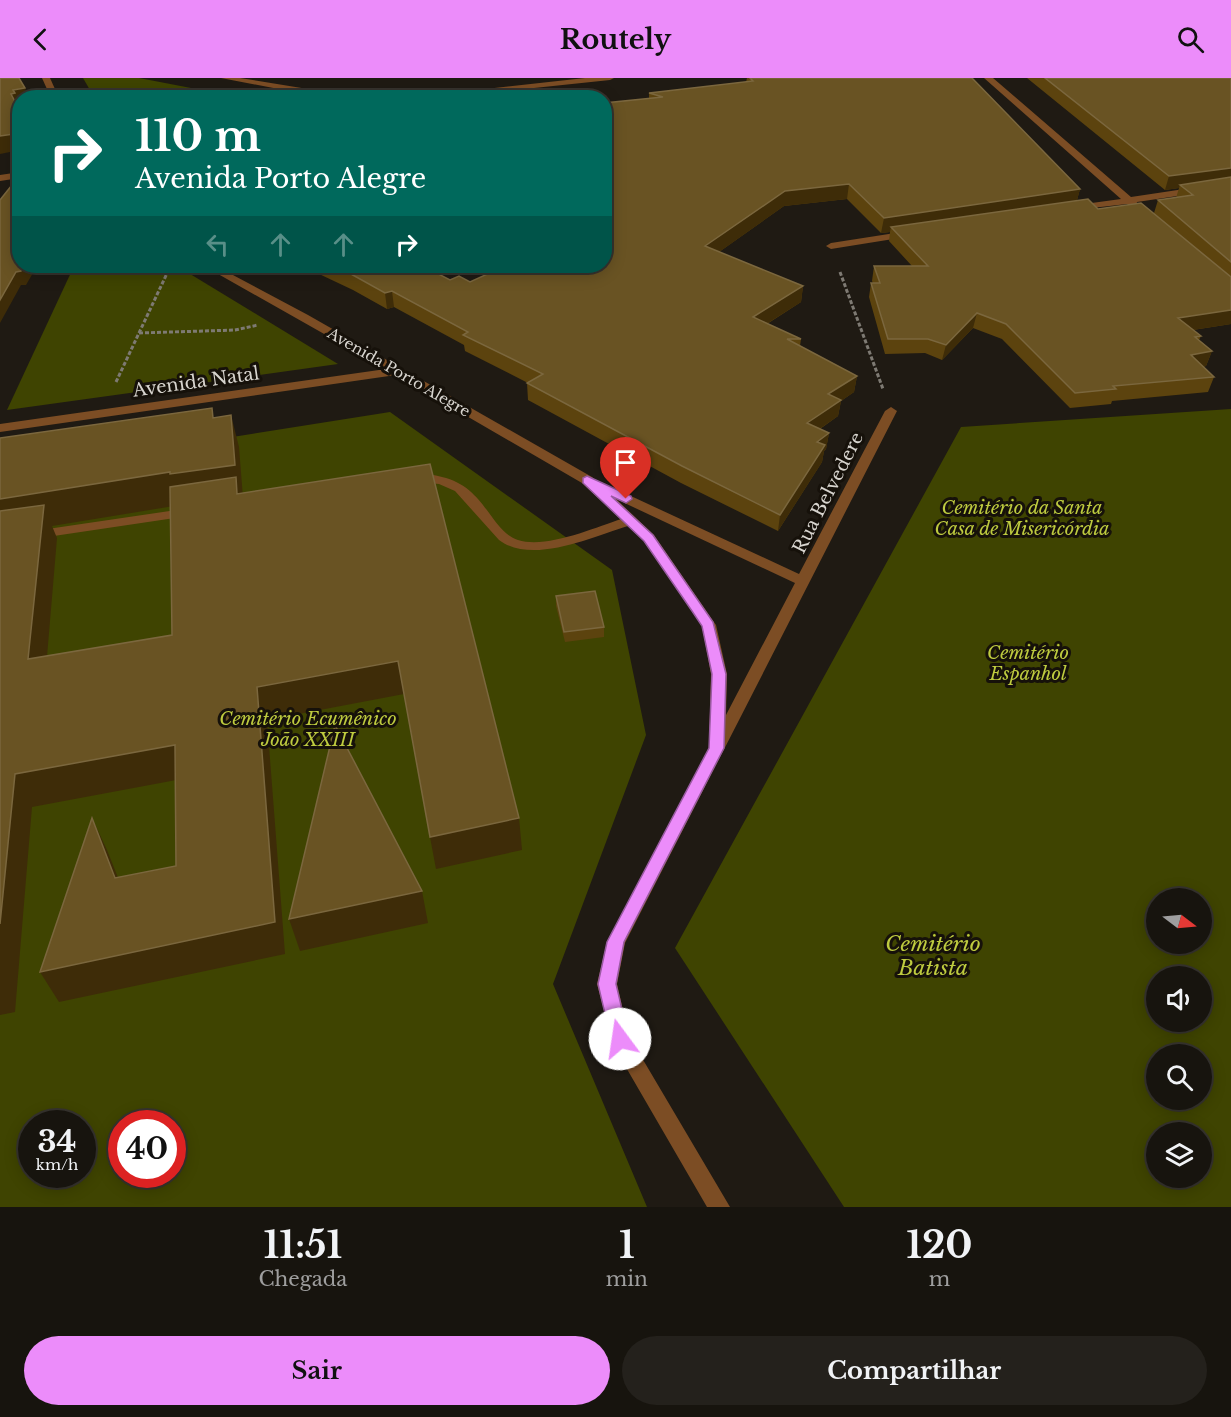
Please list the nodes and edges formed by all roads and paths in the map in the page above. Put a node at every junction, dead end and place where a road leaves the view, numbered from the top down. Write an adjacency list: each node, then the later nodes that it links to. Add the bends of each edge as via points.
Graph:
1 (225, 78): 4 (street)
2 (610, 78): 6 (street)
3 (988, 78): 8 (street)
4 (240, 80): 5 (street)
5 (297, 90)
6 (489, 90)
7 (1231, 185): 8 (street)
8 (1133, 204): 9 (street)
9 (1060, 211)
10 (923, 232): 11 (street)
11 (831, 246): 17 (path)
12 (167, 273): 15 (path)
13 (222, 273): 14 (street, Avenida Porto Alegre)
14 (303, 317): 15 (path, via 235,330); 16 (street, Avenida Porto Alegre)
15 (139, 333): 18 (path)
16 (398, 371): 18 (street, Avenida Natal); 21 (street, Avenida Porto Alegre)
17 (891, 411): 25 (street, Rua Belvedere)
18 (101, 413): 19 (street, Avenida Natal)
19 (0, 428)
20 (406, 480): 23 (street, via 444,480 462,488 516,545 551,543)
21 (587, 480): 23 (street, Avenida Porto Alegre); 25 (street, Avenida Porto Alegre)
22 (209, 509): 24 (street)
23 (631, 521): 26 (street, Avenida Porto Alegre, via 649,538 708,625 719,674)
24 (0, 540)
25 (804, 582): 26 (street, Rua Belvedere)
26 (717, 748): 27 (street, Avenida Porto Alegre, via 616,942 607,984 620,1039)
27 (719, 1207)

